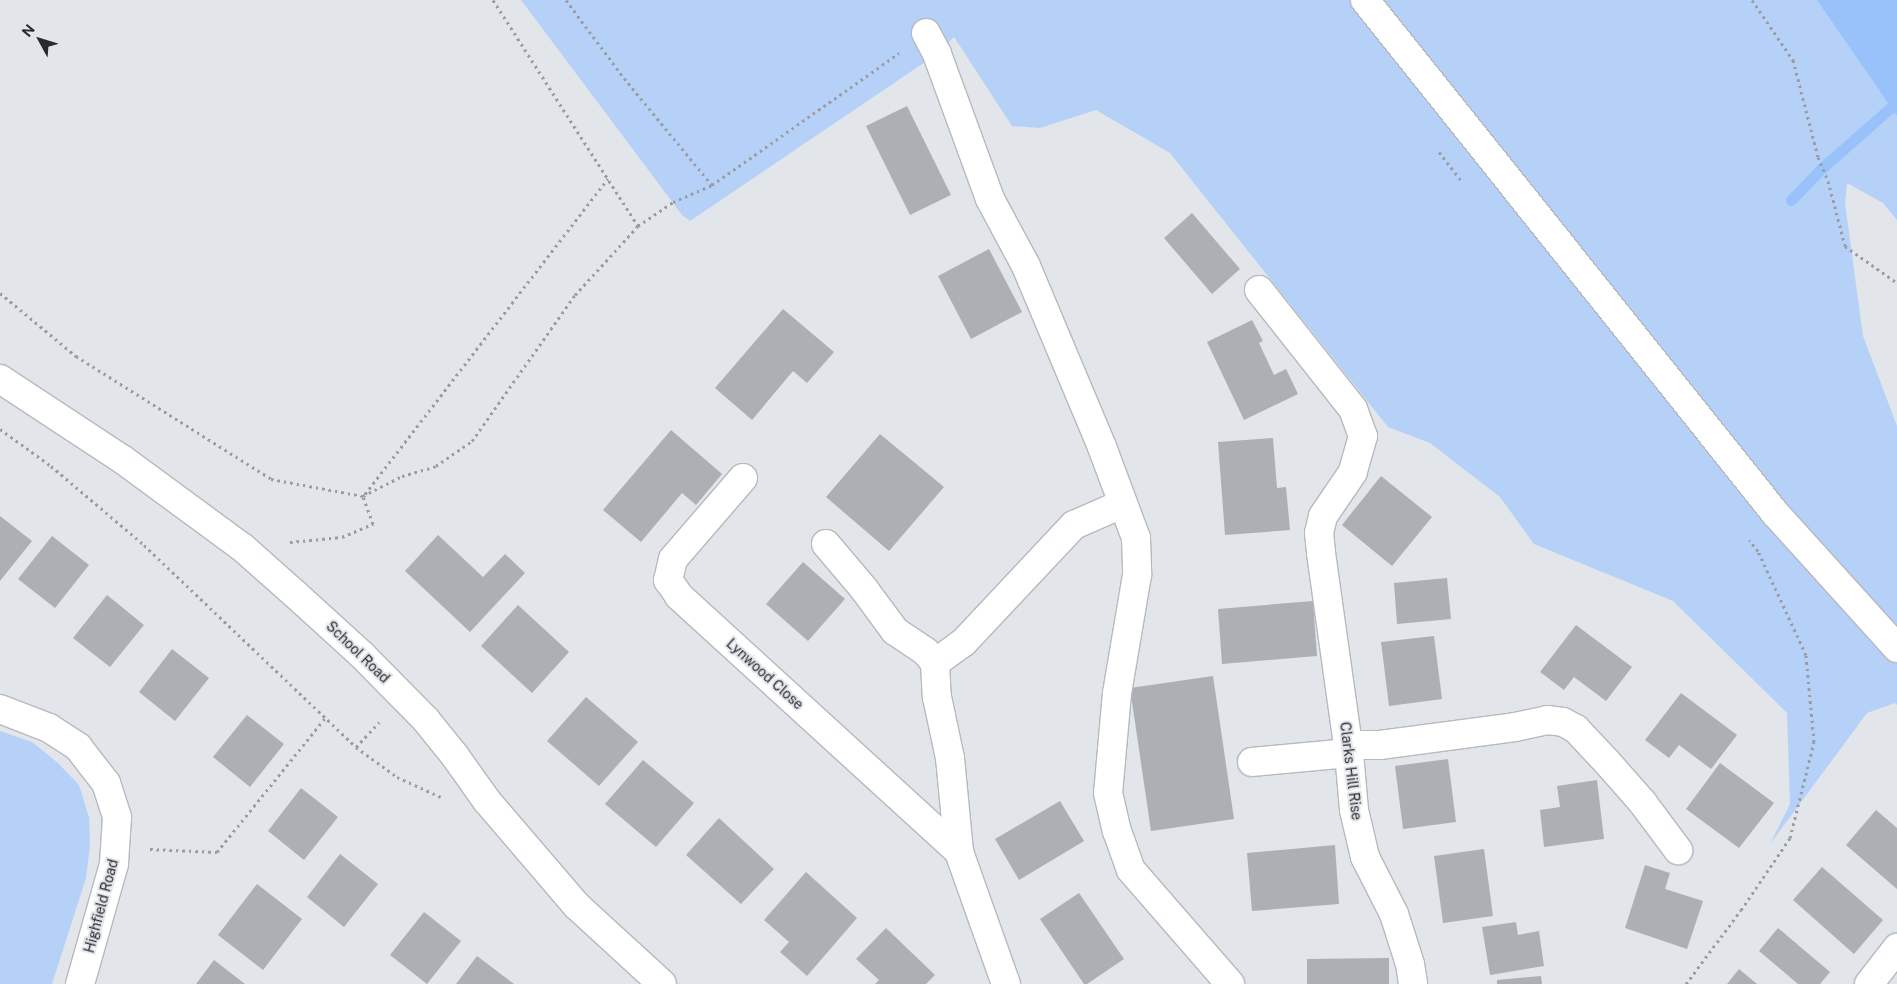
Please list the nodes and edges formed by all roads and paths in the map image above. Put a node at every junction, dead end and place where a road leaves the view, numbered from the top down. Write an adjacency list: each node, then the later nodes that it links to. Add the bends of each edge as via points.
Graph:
1 (493, 0): 7 (path)
2 (566, 0): 9 (path, via 624,78)
3 (1365, 0): 22 (street, via 1775,514)
4 (1752, 0): 11 (path, via 1793,60 1845,246)
5 (926, 33): 9 (path); 18 (street, via 990,199 1026,266 1102,447)
6 (1438, 151): 8 (path)
7 (608, 179): 10 (path); 17 (path)
8 (1463, 182)
9 (712, 185): 10 (path, via 672,202)
10 (638, 226): 17 (path, via 575,295 472,441 436,466 402,476)
11 (1897, 283)
12 (1259, 290): 28 (street, Clarks Hill Rise, via 1354,409 1363,436 1352,472 1323,516 1319,533)
13 (0, 293): 17 (path, via 76,356 271,479)
14 (0, 379): 21 (street, School Road, via 122,459)
15 (0, 429): 25 (path, via 52,466 144,545)
16 (742, 478): 33 (street, Lynwood Close, via 673,560 668,580 678,596)
17 (363, 496): 21 (path, via 372,524 342,537)
18 (1122, 504): 23 (street, via 1074,525 962,643); 38 (street, via 1136,538 1138,575 1117,693 1108,793 1131,870)
19 (1748, 538): 40 (path, via 1758,551 1806,655 1814,742 1790,838)
20 (826, 544): 23 (street, via 895,630 926,652)
21 (242, 547): 36 (street, School Road, via 404,696 455,756 487,801 577,906)
22 (1897, 648)
23 (935, 663): 33 (street, Lynwood Close, via 936,697 950,758)
24 (0, 708): 31 (street, Highfield Road, via 50,728 78,747 106,783 117,817)
25 (324, 718): 27 (path); 31 (path, via 217,852)
26 (368, 734): 27 (path)
27 (356, 747): 30 (path, via 397,777)
28 (1348, 749): 29 (street); 32 (street, via 1547,720 1563,722 1576,728 1643,803); 39 (street, Clarks Hill Rise, via 1354,810 1365,857 1394,914)
29 (1252, 762)
30 (425, 792)
31 (115, 848): 35 (street, Highfield Road, via 114,864)
32 (1678, 850)
33 (959, 852): 37 (street, Lynwood Close)
34 (1897, 948): 41 (street)
35 (80, 984)
36 (662, 984)
37 (1006, 984)
38 (1230, 984)
39 (1413, 984)
40 (1686, 984)
41 (1869, 984)

